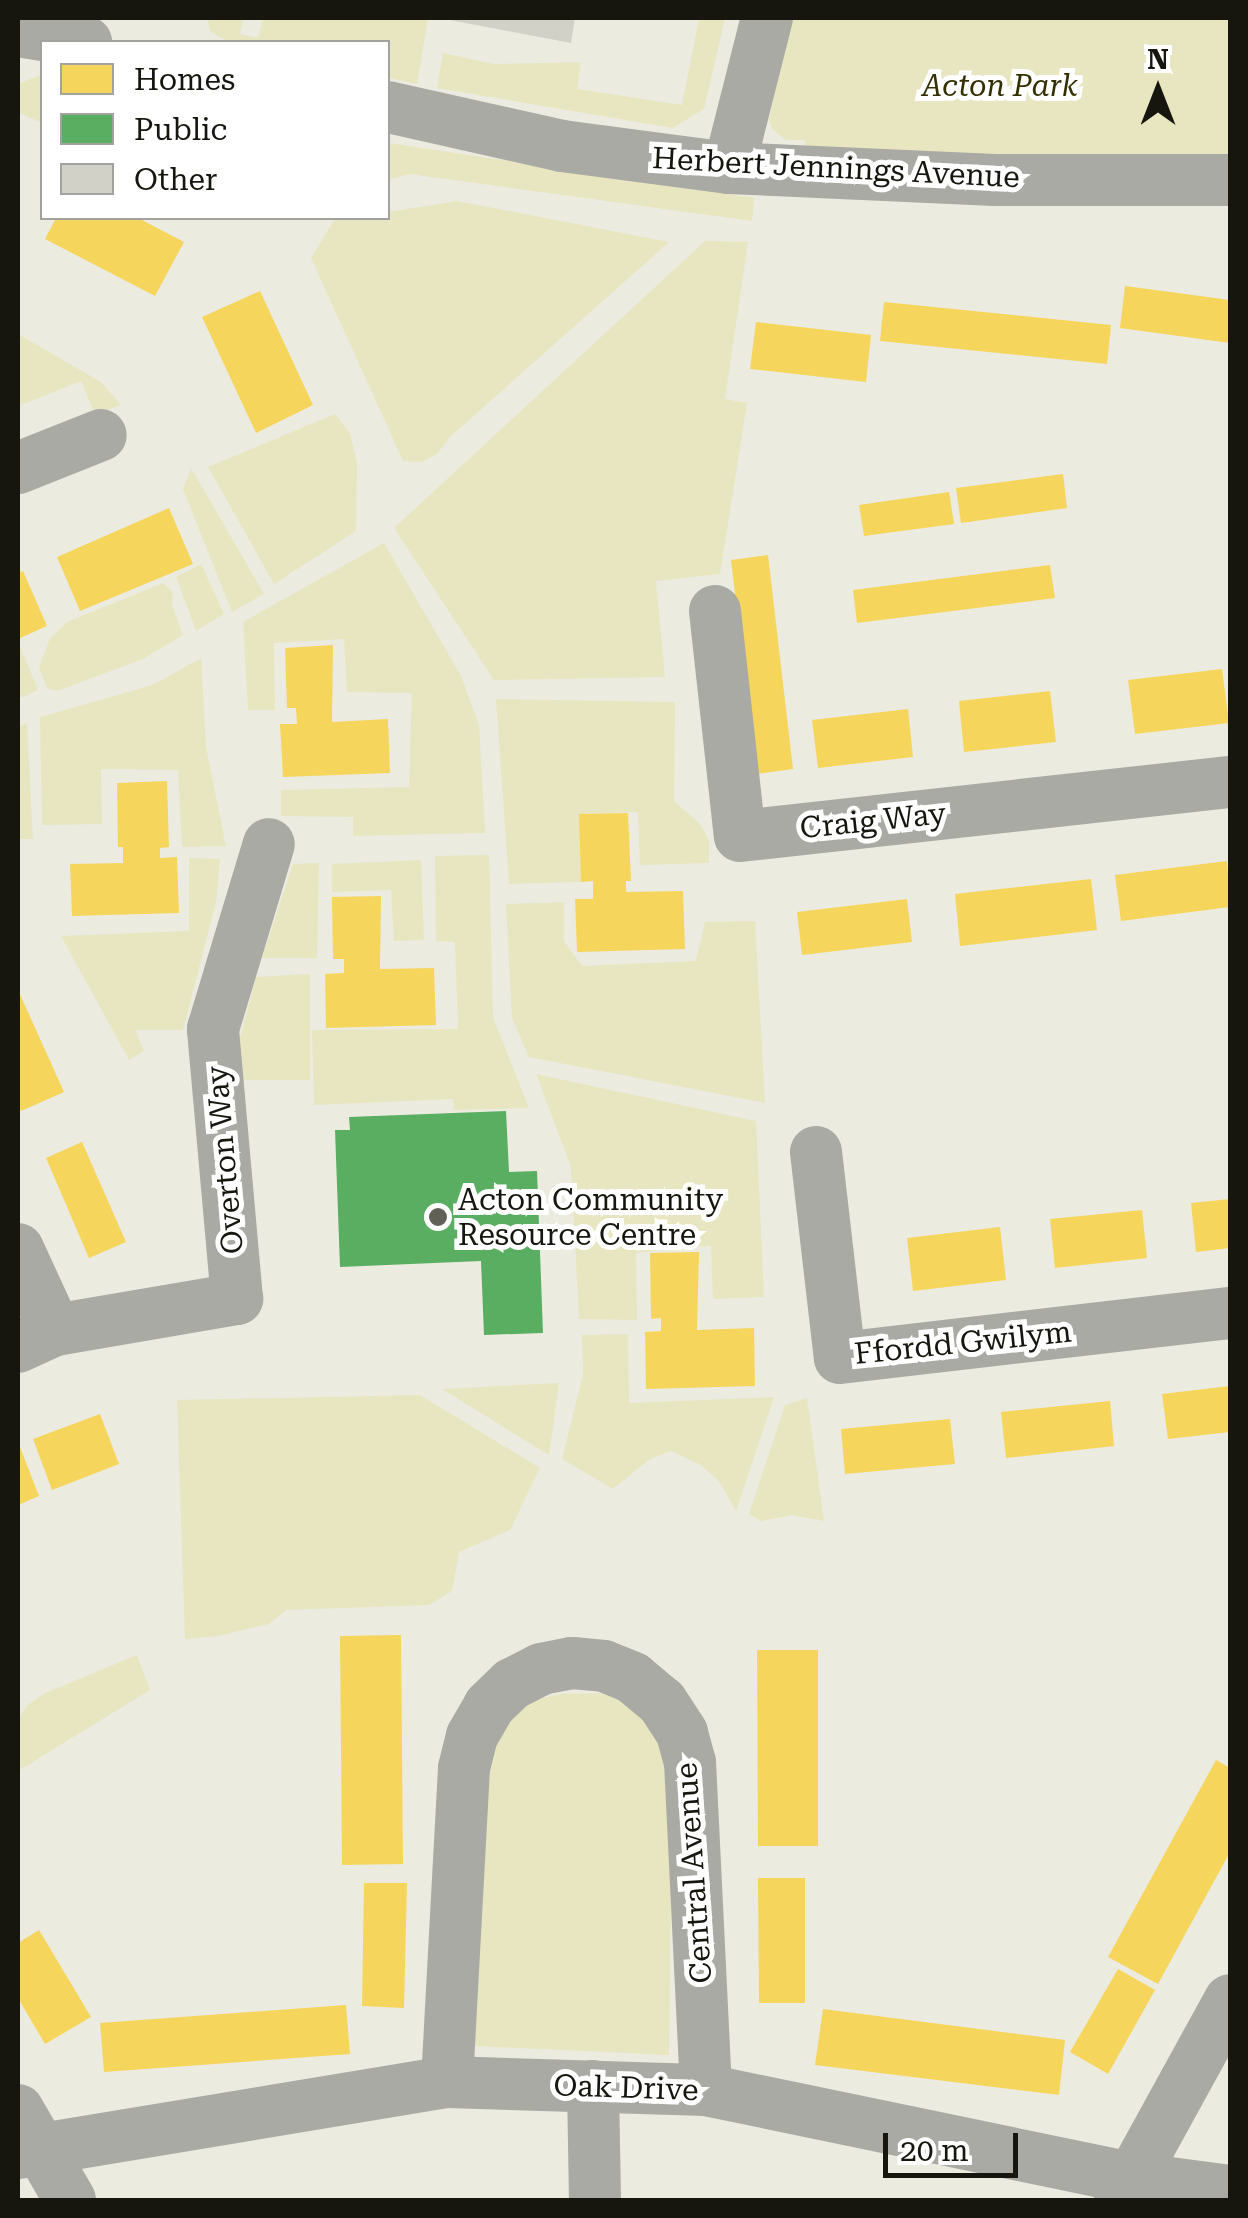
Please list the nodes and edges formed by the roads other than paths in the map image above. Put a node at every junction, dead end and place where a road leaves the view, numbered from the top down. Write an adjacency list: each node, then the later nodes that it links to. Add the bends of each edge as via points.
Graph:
1 (767, 18): 5 (street)
2 (18, 31): 3 (street)
3 (74, 40)
4 (390, 107): 5 (street, Herbert Jennings Avenue, via 562,146)
5 (729, 168): 6 (street, Herbert Jennings Avenue, via 995,180)
6 (1230, 180)
7 (100, 435): 8 (street)
8 (18, 468)
9 (716, 611): 10 (street, Craig Way, via 740,836)
10 (1230, 782)
11 (270, 844): 15 (street, Overton Way, via 213,1029 237,1299)
12 (816, 1152): 14 (street, Ffordd Gwilym, via 840,1358)
13 (18, 1249): 15 (street, Overton Way)
14 (1230, 1313)
15 (36, 1338)
16 (1230, 2000): 21 (street)
17 (446, 2082): 18 (street, Oak Drive); 19 (street, Central Avenue, via 464,1768 472,1736 488,1706 512,1684 572,1663 633,1678 662,1702 682,1733 690,1762); 20 (street, Oak Drive)
18 (592, 2086): 19 (street, Oak Drive); 24 (street)
19 (706, 2090): 21 (street, Oak Drive)
20 (25, 2137): 23 (street)
21 (1126, 2189): 22 (street, Oak Drive)
22 (1230, 2191)
23 (70, 2200)
24 (595, 2200)

